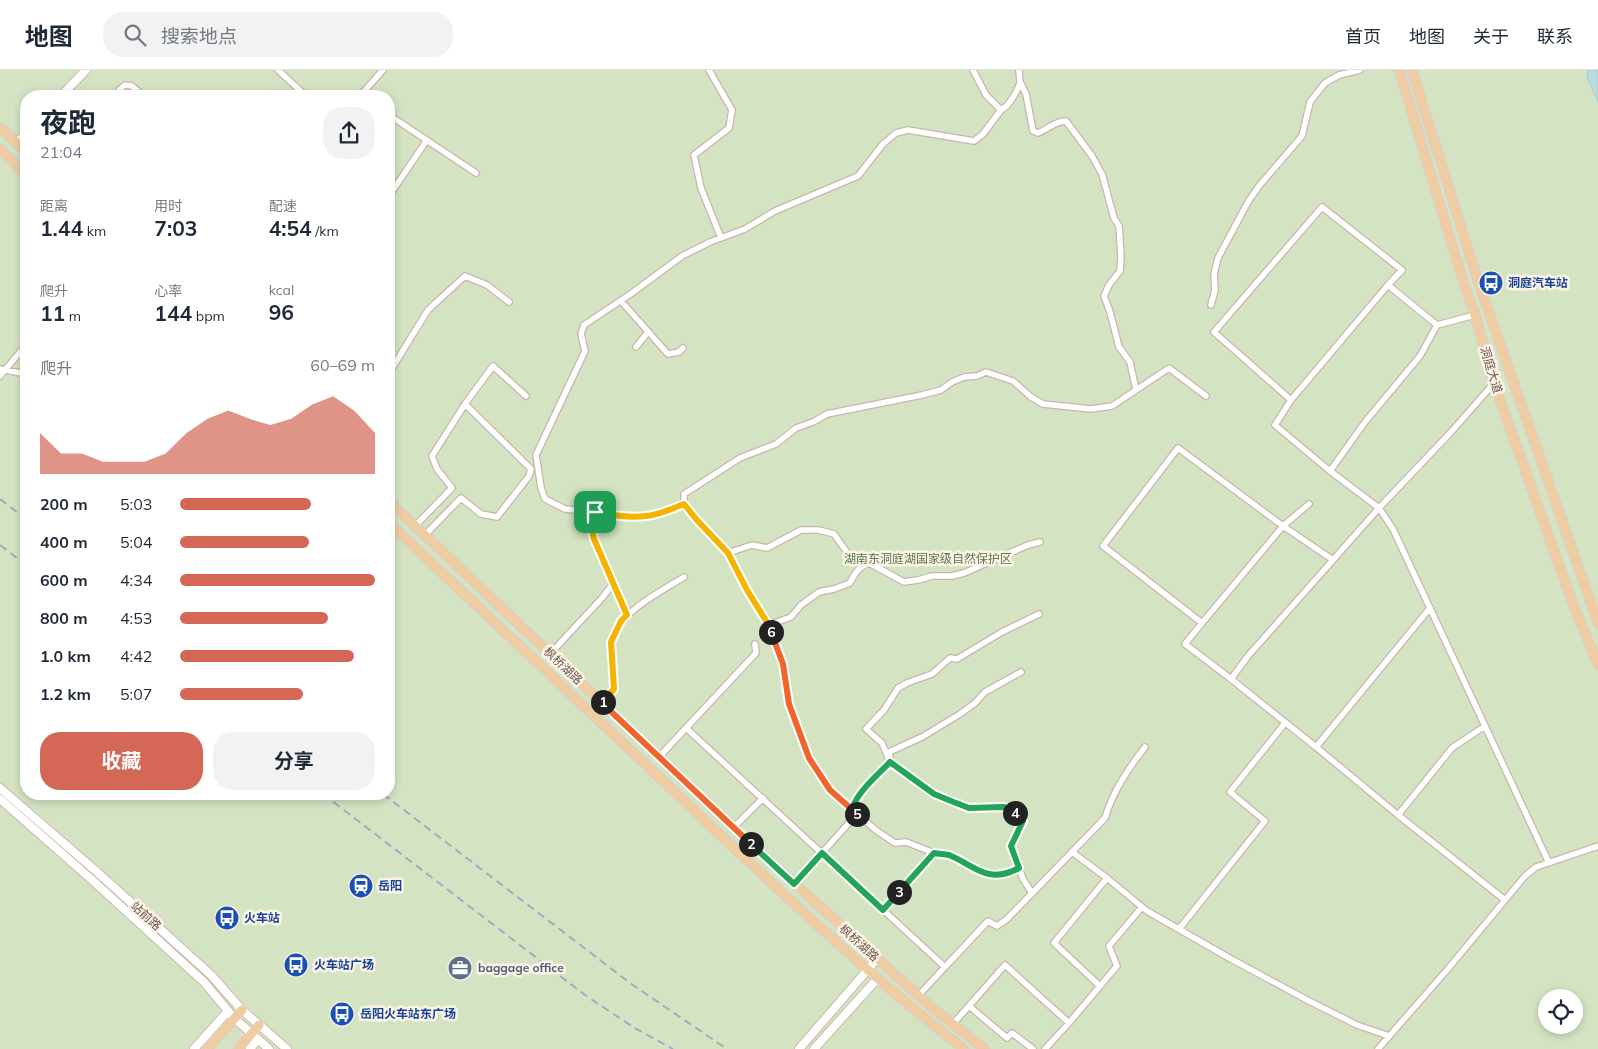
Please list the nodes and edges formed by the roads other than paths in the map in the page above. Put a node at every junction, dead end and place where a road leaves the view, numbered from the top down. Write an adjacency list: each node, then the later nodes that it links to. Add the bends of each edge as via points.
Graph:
1 (86, 70): 11 (main road)
2 (278, 70): 14 (street)
3 (384, 70): 15 (street)
4 (709, 70): 27 (street, via 732,110 729,128 694,155 701,188)
5 (973, 70): 16 (street, via 986,95)
6 (1019, 70): 10 (street)
7 (1360, 70): 31 (street, via 1324,82 1310,102 1302,136 1259,186 1218,258)
8 (1398, 70): 32 (main road, 洞庭大道)
9 (1412, 70): 70 (main road, 洞庭大道, via 1477,278)
10 (1020, 82): 16 (street, via 1006,108); 43 (street, via 1026,94 1033,131 1038,133 1058,121 1066,122 1102,174 1119,226 1122,256 1120,271 1104,296 1119,347 1130,362)
11 (67, 90)
12 (119, 90): 13 (street, via 125,85)
13 (136, 90)
14 (300, 90)
15 (366, 90)
16 (1001, 110): 27 (street, via 974,141 908,130 896,133 858,176 774,211 745,229)
17 (395, 119): 20 (street)
18 (0, 127): 21 (main road)
19 (20, 140): 21 (main road)
20 (426, 140): 25 (street); 26 (street)
21 (17, 143): 22 (main road)
22 (20, 146)
23 (0, 149): 24 (main road)
24 (20, 169)
25 (476, 173)
26 (395, 187)
27 (721, 238): 29 (street, via 682,256)
28 (1388, 285): 33 (street); 46 (street); 46 (street, via 1402,270 1322,206 1214,332)
29 (621, 300): 34 (street); 55 (street, via 584,325 581,334 585,351 536,455 545,499 564,509)
30 (508, 302): 38 (street, via 487,285 465,276 428,310)
31 (1211, 306)
32 (1475, 315): 33 (street); 42 (main road, 洞庭大道)
33 (1437, 325): 48 (street, via 1420,356)
34 (648, 332): 35 (street); 36 (street, via 668,354)
35 (636, 347)
36 (683, 348)
37 (20, 351): 39 (street)
38 (395, 363)
39 (2, 370): 40 (street); 41 (street)
40 (20, 373)
41 (0, 376)
42 (1494, 383): 54 (street); 74 (main road, 洞庭大道)
43 (1136, 390): 45 (street, via 1169,368); 51 (street, via 1112,406 1091,409 1058,407 1031,398 1013,381 997,374 986,372 964,377 941,390 827,414 796,428 776,444 740,458 684,494)
44 (526, 396): 47 (street, via 493,366)
45 (1206, 396)
46 (1291, 400): 48 (street, via 1275,424)
47 (465, 404): 49 (street, via 432,456); 50 (street, via 531,469 498,517 481,514)
48 (1330, 472): 54 (street)
49 (450, 486): 50 (street); 56 (street, via 452,488)
50 (461, 498): 59 (street)
51 (684, 504): 55 (street, via 646,516); 61 (street)
52 (1309, 504): 57 (street)
53 (395, 507): 56 (main road, 枫桥湖路)
54 (1379, 508): 62 (street); 66 (street, via 1393,529)
55 (595, 512): 65 (street, via 590,522 594,539)
56 (415, 526): 59 (main road, 枫桥湖路)
57 (1283, 526): 62 (street); 69 (street); 69 (street, via 1178,448 1103,546)
58 (395, 529): 106 (main road, 枫桥湖路)
59 (425, 535): 73 (main road, 枫桥湖路)
60 (1040, 542): 63 (street, via 952,576 904,582 869,563)
61 (728, 553): 63 (street, via 752,545 767,548 801,530 819,530 834,534 851,558); 71 (street)
62 (1333, 560): 76 (street)
63 (862, 566): 71 (street, via 850,583 820,592 801,605 791,617)
64 (684, 577): 68 (street)
65 (612, 584): 68 (street); 73 (street)
66 (1430, 608): 79 (street); 82 (street)
67 (1039, 614): 84 (street, via 957,659 950,658 932,674 898,688 866,729 882,743)
68 (627, 615): 77 (street, via 611,642 614,689)
69 (1202, 623): 76 (street, via 1185,644)
70 (1598, 623)
71 (769, 625): 88 (street, via 783,664 789,704 809,758 830,790)
72 (755, 644): 80 (street, via 756,653)
73 (550, 654): 77 (main road, 枫桥湖路)
74 (1598, 665)
75 (1021, 672): 84 (street, via 985,692 960,714 889,752)
76 (1231, 679): 78 (street)
77 (602, 703): 83 (main road, 枫桥湖路)
78 (1285, 723): 82 (street); 103 (street, via 1230,792 1265,821)
79 (1485, 726): 89 (street, via 1452,748); 95 (street)
80 (686, 728): 83 (street); 86 (street)
81 (1144, 747): 92 (street, via 1123,776 1105,818)
82 (1316, 747): 89 (street)
83 (659, 757): 90 (main road, 枫桥湖路)
84 (890, 762): 88 (street, via 855,802 853,807); 96 (street, via 934,794 951,801 969,808 1004,807 1015,813 1023,821 1011,846)
85 (0, 788): 111 (main road, 站前路, via 211,975)
86 (763, 798): 90 (street); 93 (street)
87 (0, 799): 112 (main road, 站前路, via 204,982)
88 (857, 814): 93 (street); 94 (street, via 895,842 906,842)
89 (1398, 815): 100 (street)
90 (734, 828): 98 (main road, 枫桥湖路)
91 (1598, 846): 95 (street)
92 (1072, 852): 97 (street); 99 (street)
93 (822, 853): 98 (street); 102 (street)
94 (934, 853): 96 (street, via 948,855 980,872 996,875); 102 (street)
95 (1549, 863): 100 (street, via 1536,867 1525,876)
96 (1019, 868): 99 (street)
97 (1107, 878): 101 (street); 108 (street, via 1054,944)
98 (794, 884): 104 (main road, 枫桥湖路)
99 (1032, 892): 105 (street, via 997,926 988,922)
100 (1505, 900): 118 (street)
101 (1142, 907): 103 (street); 108 (street, via 1109,946 1117,966)
102 (883, 910): 105 (street)
103 (1179, 929): 118 (street, via 1309,1001 1357,1025)
104 (877, 959): 106 (main road); 109 (main road, 枫桥湖路)
105 (945, 967): 109 (street)
106 (868, 970): 107 (main road, 枫桥湖路); 125 (main road)
107 (878, 978): 126 (main road); 127 (main road, 枫桥湖路)
108 (1100, 986): 114 (street)
109 (918, 996): 115 (main road, 枫桥湖路)
110 (969, 1006): 114 (street, via 1005,966); 115 (street); 129 (street, via 1007,1038 1012,1033)
111 (242, 1010): 113 (main road); 116 (main road, 站前路)
112 (228, 1011): 113 (main road, 站前路); 119 (main road)
113 (234, 1018): 117 (main road, 站前路); 120 (main road)
114 (1069, 1023): 130 (street)
115 (953, 1024): 128 (main road, 枫桥湖路)
116 (259, 1025): 117 (main road); 124 (main road, 站前路)
117 (255, 1036): 121 (main road); 122 (main road); 123 (main road, 站前路)
118 (1389, 1036): 131 (street)
119 (194, 1049)
120 (207, 1049)
121 (238, 1049)
122 (250, 1049)
123 (269, 1049)
124 (287, 1049)
125 (799, 1049)
126 (814, 1049)
127 (964, 1049)
128 (985, 1049)
129 (1034, 1049)
130 (1045, 1049)
131 (1378, 1049)

